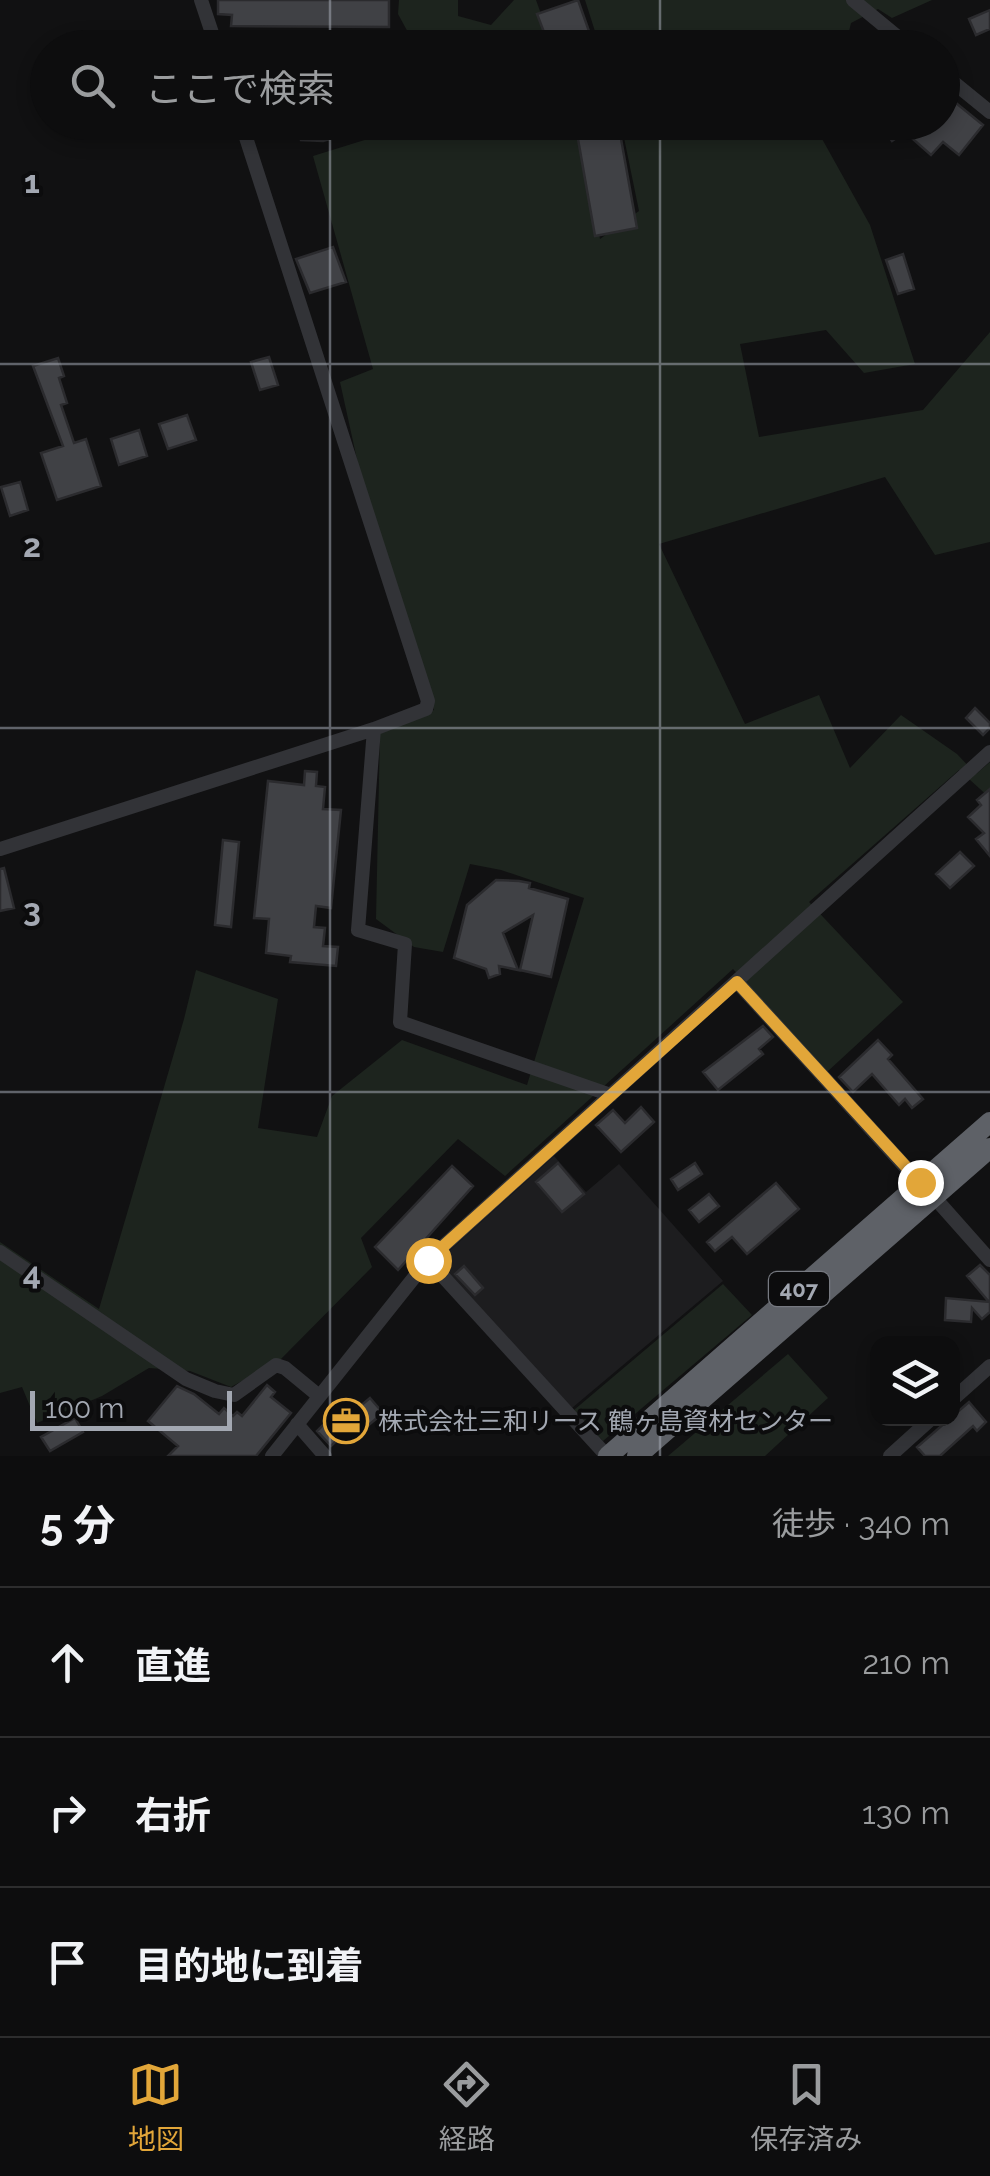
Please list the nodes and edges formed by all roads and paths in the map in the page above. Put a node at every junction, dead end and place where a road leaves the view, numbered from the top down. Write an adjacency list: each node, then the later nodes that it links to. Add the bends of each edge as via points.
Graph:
1 (201, 0): 3 (street)
2 (853, 0): 4 (street)
3 (211, 30)
4 (889, 30)
5 (960, 88): 6 (street)
6 (990, 112)
7 (247, 140): 8 (street, via 428,701 420,713)
8 (374, 729): 10 (street); 12 (street, via 358,930 405,944 400,1022)
9 (990, 752): 11 (street)
10 (0, 849)
11 (737, 982): 12 (street); 15 (street)
12 (611, 1096): 17 (street)
13 (990, 1122): 15 (highway, 407)
14 (990, 1148): 15 (highway, 407)
15 (927, 1190): 18 (street); 26 (highway, 407); 27 (highway, 407)
16 (0, 1252): 21 (street, via 186,1379 234,1394 276,1366)
17 (428, 1260): 21 (street); 26 (street)
18 (990, 1260)
19 (990, 1366): 20 (street)
20 (960, 1393)
21 (320, 1396): 22 (street)
22 (297, 1424): 24 (street); 25 (street)
23 (923, 1426): 28 (street)
24 (272, 1456)
25 (325, 1456)
26 (608, 1456)
27 (637, 1456)
28 (890, 1456)

